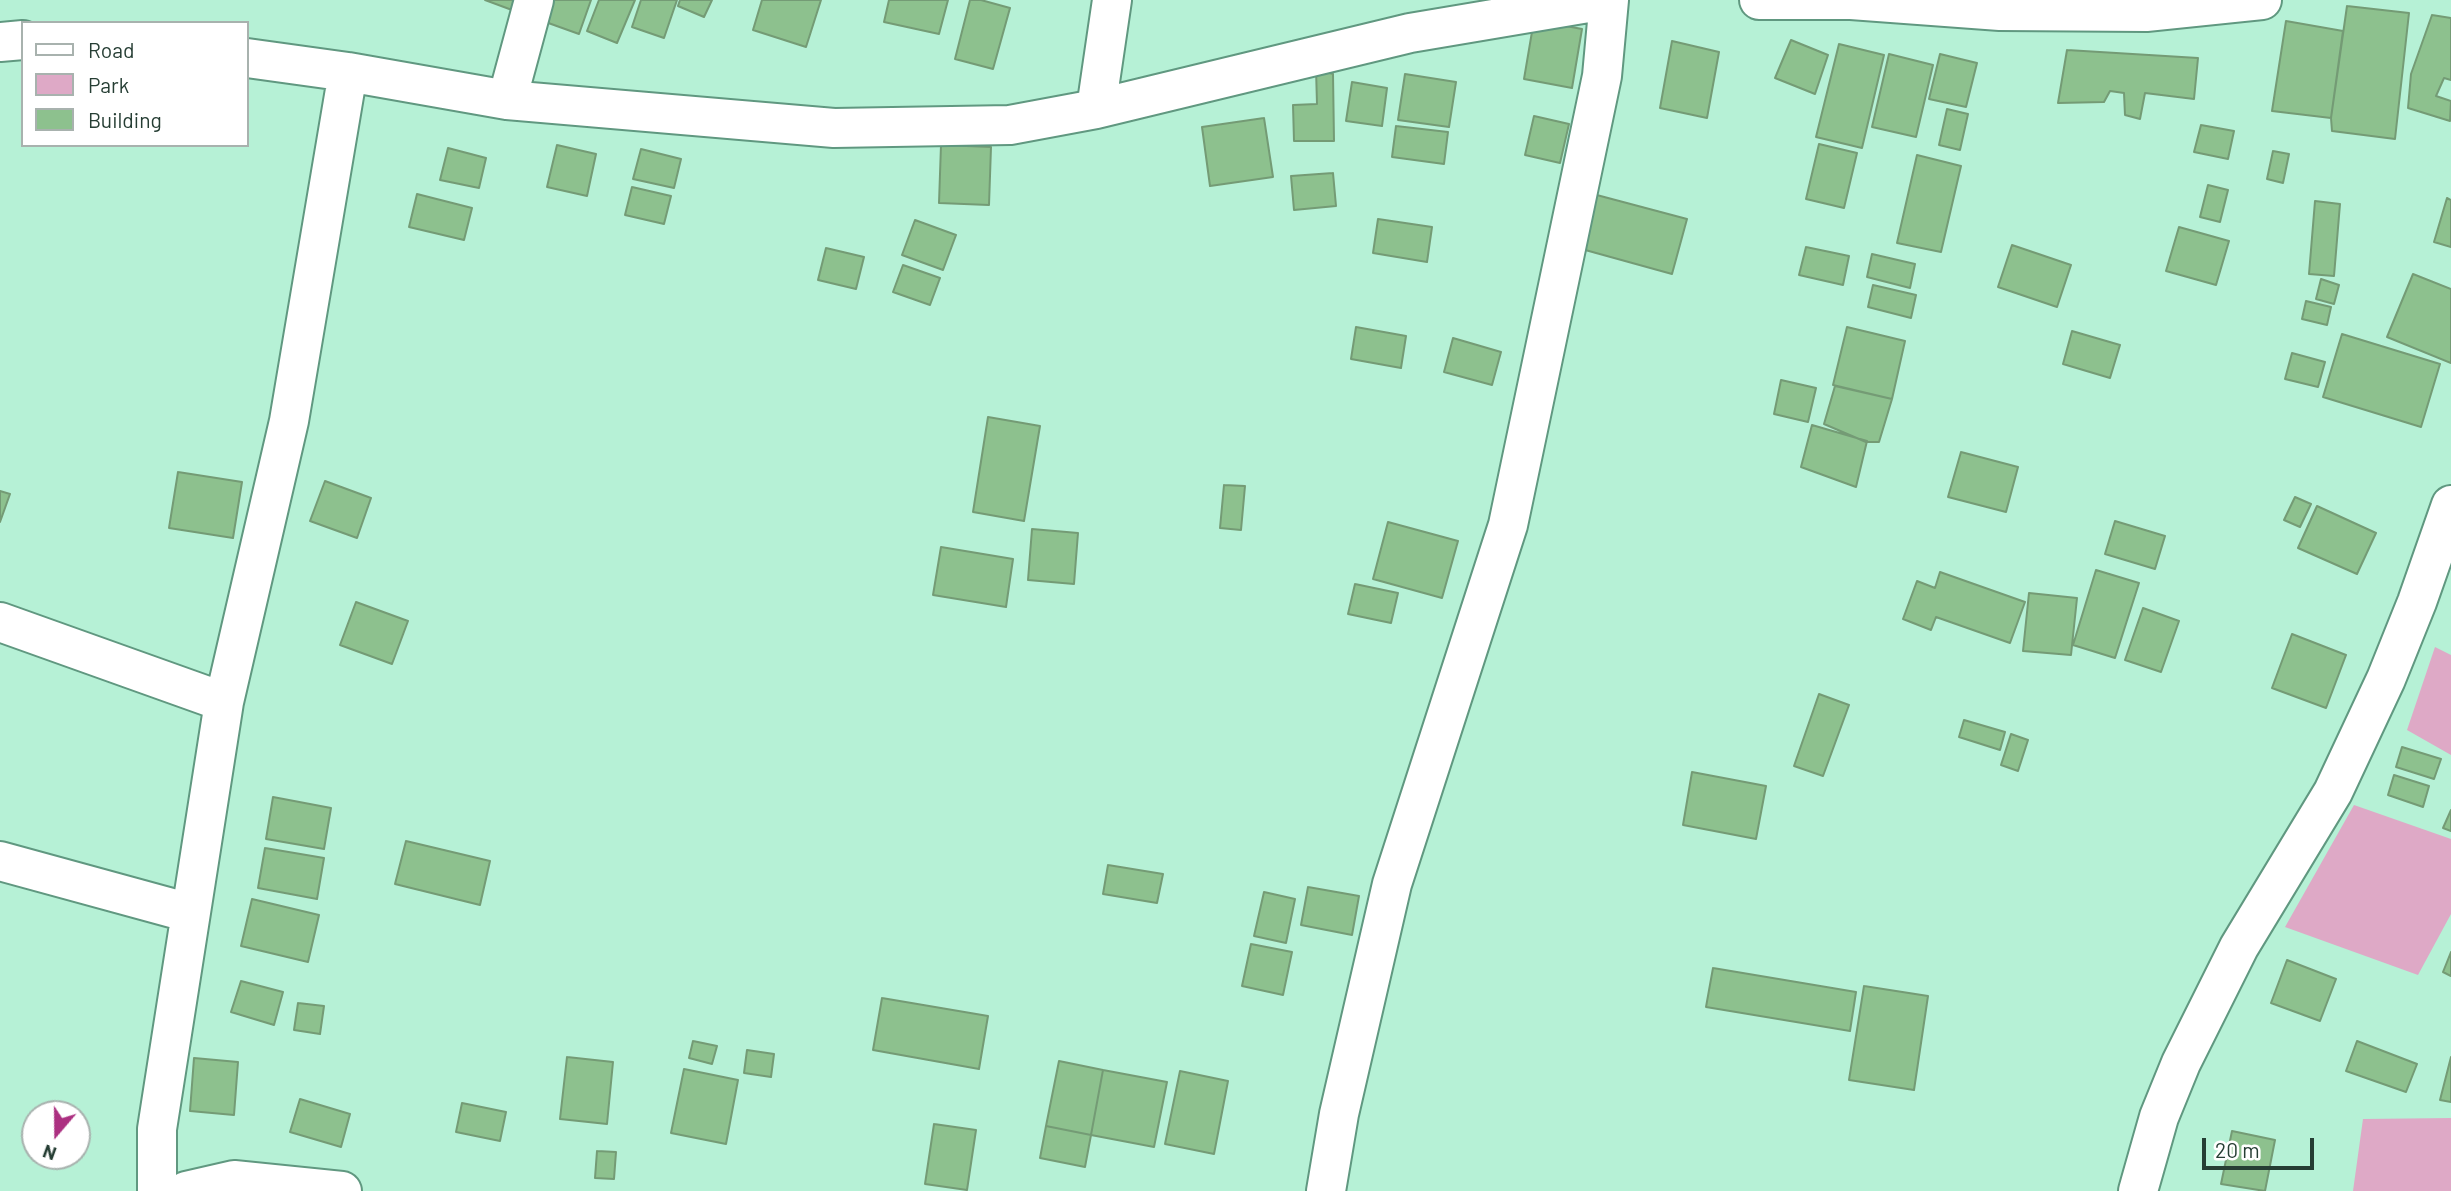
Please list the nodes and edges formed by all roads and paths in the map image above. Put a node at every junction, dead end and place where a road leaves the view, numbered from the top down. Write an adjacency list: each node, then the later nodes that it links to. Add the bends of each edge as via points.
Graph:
1 (534, 0): 10 (street)
2 (1112, 0): 11 (street)
3 (1608, 0): 11 (street, via 1410,33); 20 (street, via 1602,76 1508,526 1392,884)
4 (1759, 0): 5 (street, via 1851,0 2000,11 2146,12)
5 (2262, 0)
6 (21, 40): 7 (street)
7 (0, 42)
8 (248, 58): 9 (street)
9 (348, 72): 10 (street); 14 (street, via 289,421)
10 (507, 100): 11 (street, via 834,128 1010,125)
11 (1096, 109)
12 (2451, 505): 21 (street, via 2386,679 2333,792 2239,947 2181,1063 2159,1117)
13 (0, 622): 14 (street)
14 (224, 702): 16 (street)
15 (0, 861): 16 (street)
16 (190, 913): 17 (street, via 157,1129)
17 (157, 1191)
18 (186, 1191): 19 (street, via 234,1180)
19 (342, 1191)
20 (1326, 1191)
21 (2138, 1191)

